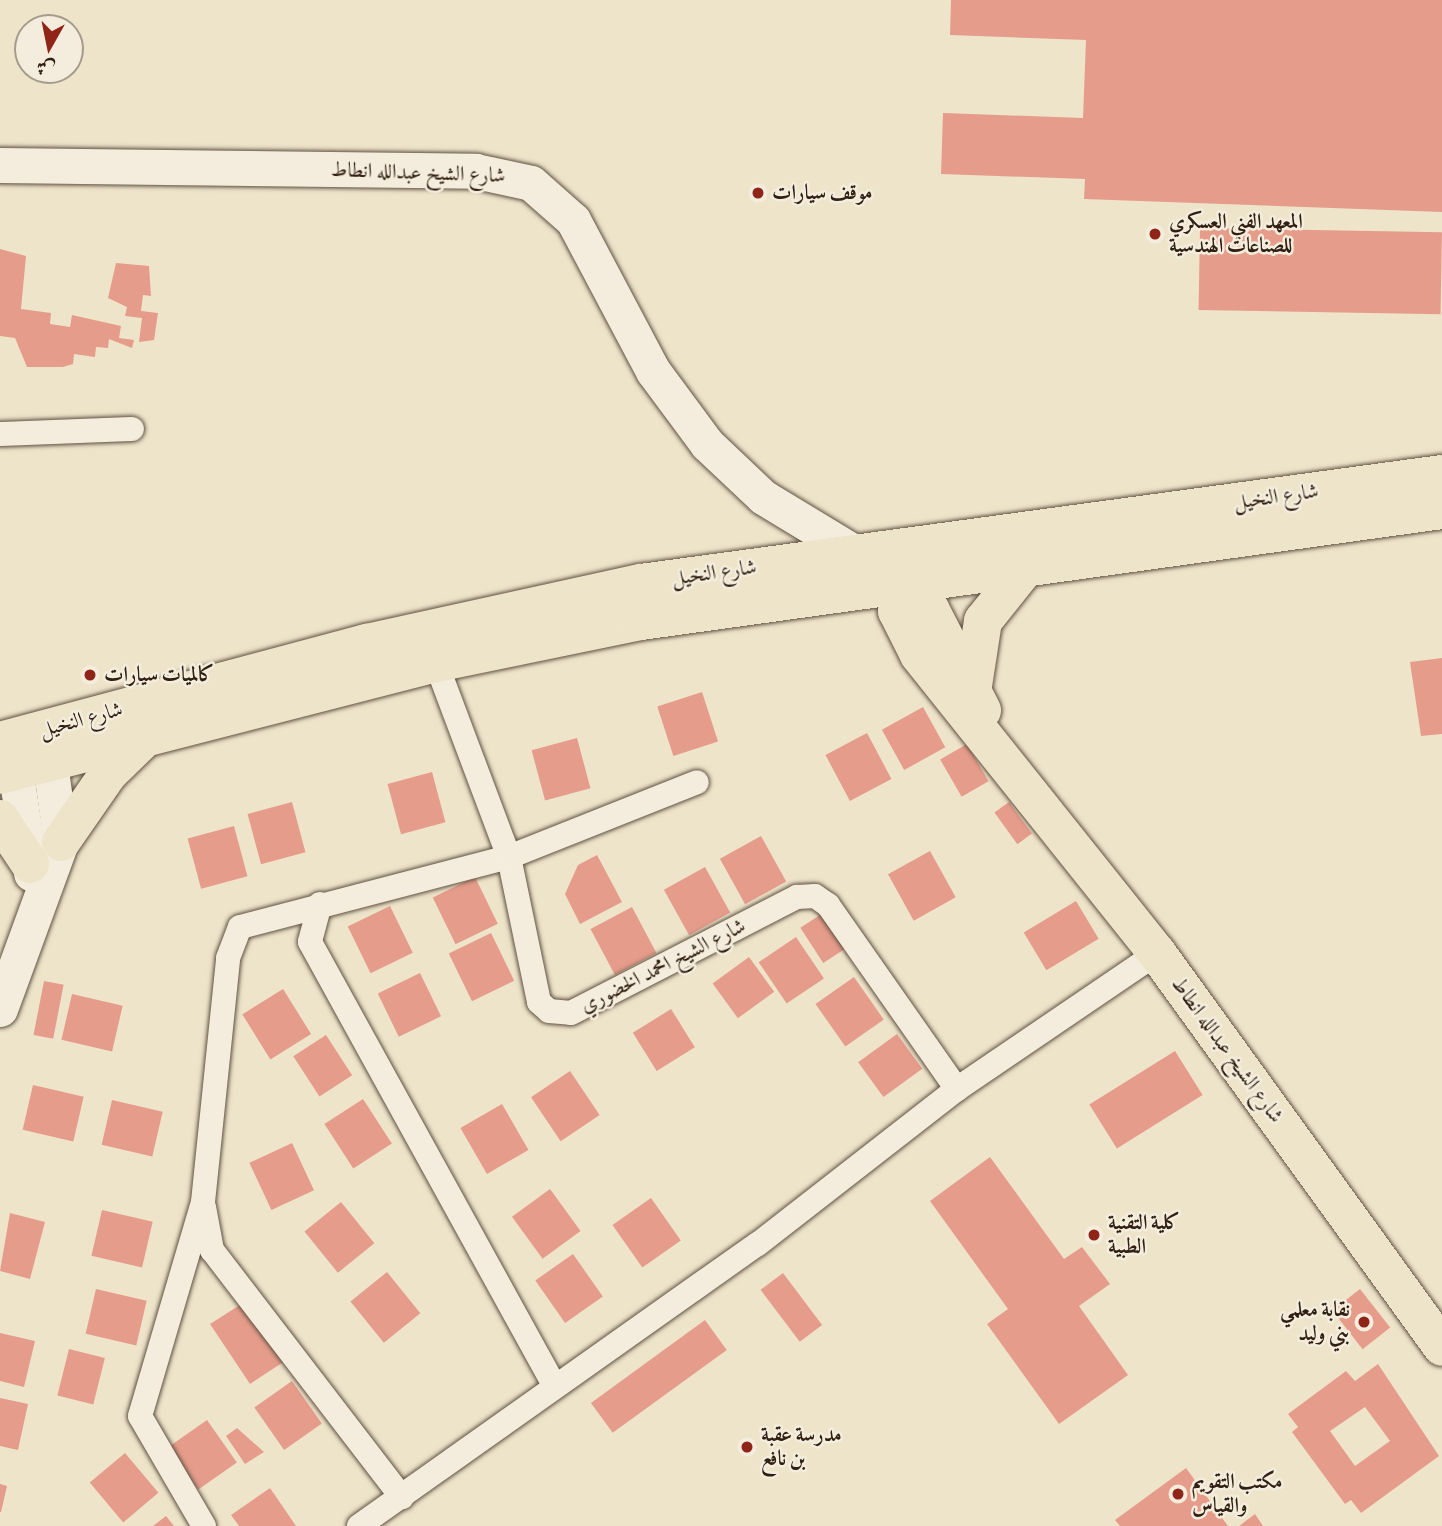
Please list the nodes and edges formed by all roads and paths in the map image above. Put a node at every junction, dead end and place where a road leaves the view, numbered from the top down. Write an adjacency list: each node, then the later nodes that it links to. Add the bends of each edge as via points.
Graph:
1 (0, 165): 6 (main road, شارع الشيخ عبدالله انطاط, via 476,171 531,183 573,220 653,371 707,444 762,497)
2 (132, 429): 3 (street)
3 (0, 434)
4 (1442, 474): 7 (main road, شارع النخيل)
5 (1442, 510): 8 (main road, شارع النخيل)
6 (857, 554): 7 (main road, شارع الشيخ عبدالله انطاط); 14 (main road, شارع النخيل, via 513,607)
7 (906, 564): 8 (main road, شارع النخيل); 9 (main road, شارع النخيل); 10 (main road, شارع الشيخ عبدالله انطاط, via 897,611); 12 (main road, شارع الشيخ عبدالله انطاط)
8 (1027, 566): 12 (main road, via 983,621)
9 (799, 594): 10 (main road, via 859,606); 11 (main road, شارع النخيل)
10 (909, 641): 15 (main road, شارع الشيخ عبدالله انطاط)
11 (436, 663): 13 (main road, شارع النخيل); 19 (street, شارع الشيخ امحمد الخضوري)
12 (972, 692): 15 (main road, شارع الشيخ عبدالله انطاط)
13 (146, 737): 14 (main road, شارع النخيل); 18 (main road, via 108,774)
14 (21, 753): 18 (main road); 20 (main road)
15 (1004, 759): 23 (main road, شارع الشيخ عبدالله انطاط)
16 (697, 782): 19 (street)
17 (0, 820): 20 (main road)
18 (61, 842): 22 (main road, via 52,877)
19 (509, 857): 21 (street); 25 (street, شارع الشيخ امحمد الخضوري, via 539,1002 549,1011 571,1013 797,897 815,896 828,905)
20 (30, 864): 22 (main road)
21 (320, 904): 26 (street, via 240,927 233,942); 28 (street, via 310,942)
22 (34, 905): 24 (main road)
23 (1157, 953): 25 (street); 27 (main road, شارع الشيخ عبدالله انطاط)
24 (0, 1009)
25 (957, 1089): 28 (street, via 758,1244)
26 (203, 1202): 29 (street, via 212,1250); 30 (street, via 140,1416)
27 (1442, 1347)
28 (554, 1385): 29 (street)
29 (402, 1498): 31 (street)
30 (204, 1526)
31 (359, 1526)

